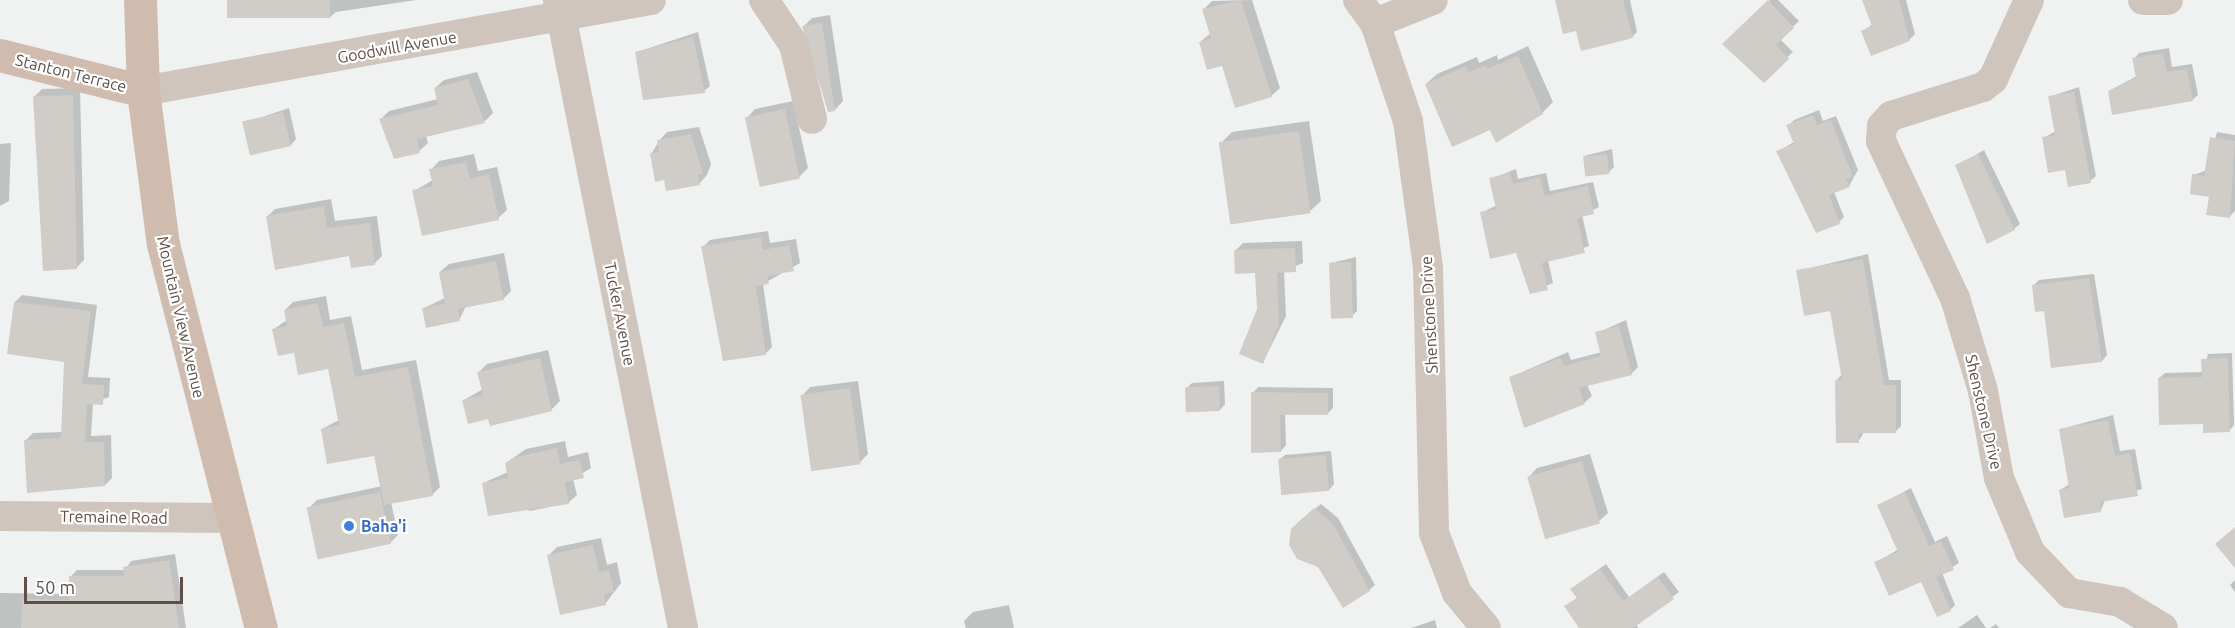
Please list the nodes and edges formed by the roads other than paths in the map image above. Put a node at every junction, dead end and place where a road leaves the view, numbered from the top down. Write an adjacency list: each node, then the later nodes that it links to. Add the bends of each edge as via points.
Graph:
1 (140, 0): 11 (main road, Mountain View Avenue)
2 (651, 0): 8 (street, Goodwill Avenue)
3 (764, 0): 12 (street, via 795,45)
4 (1433, 0): 9 (street)
5 (2029, 0): 18 (street, Shenstone Drive, via 1993,79 1983,87 1891,116 1882,126 1881,141 1955,298 1983,391 1999,478 2030,552 2069,593 2120,602)
6 (2143, 0): 7 (street)
7 (2168, 0)
8 (559, 9): 11 (street, Goodwill Avenue); 16 (street, Tucker Avenue)
9 (1366, 11): 17 (street, Shenstone Drive, via 1408,121 1428,267 1434,533 1457,593)
10 (0, 55): 11 (main road, Stanton Terrace)
11 (142, 91): 14 (main road, Mountain View Avenue, via 163,244)
12 (812, 119)
13 (0, 516): 14 (street, Tremaine Road)
14 (229, 518): 15 (main road, Mountain View Avenue)
15 (261, 628)
16 (683, 628)
17 (1486, 628)
18 (2163, 628)

